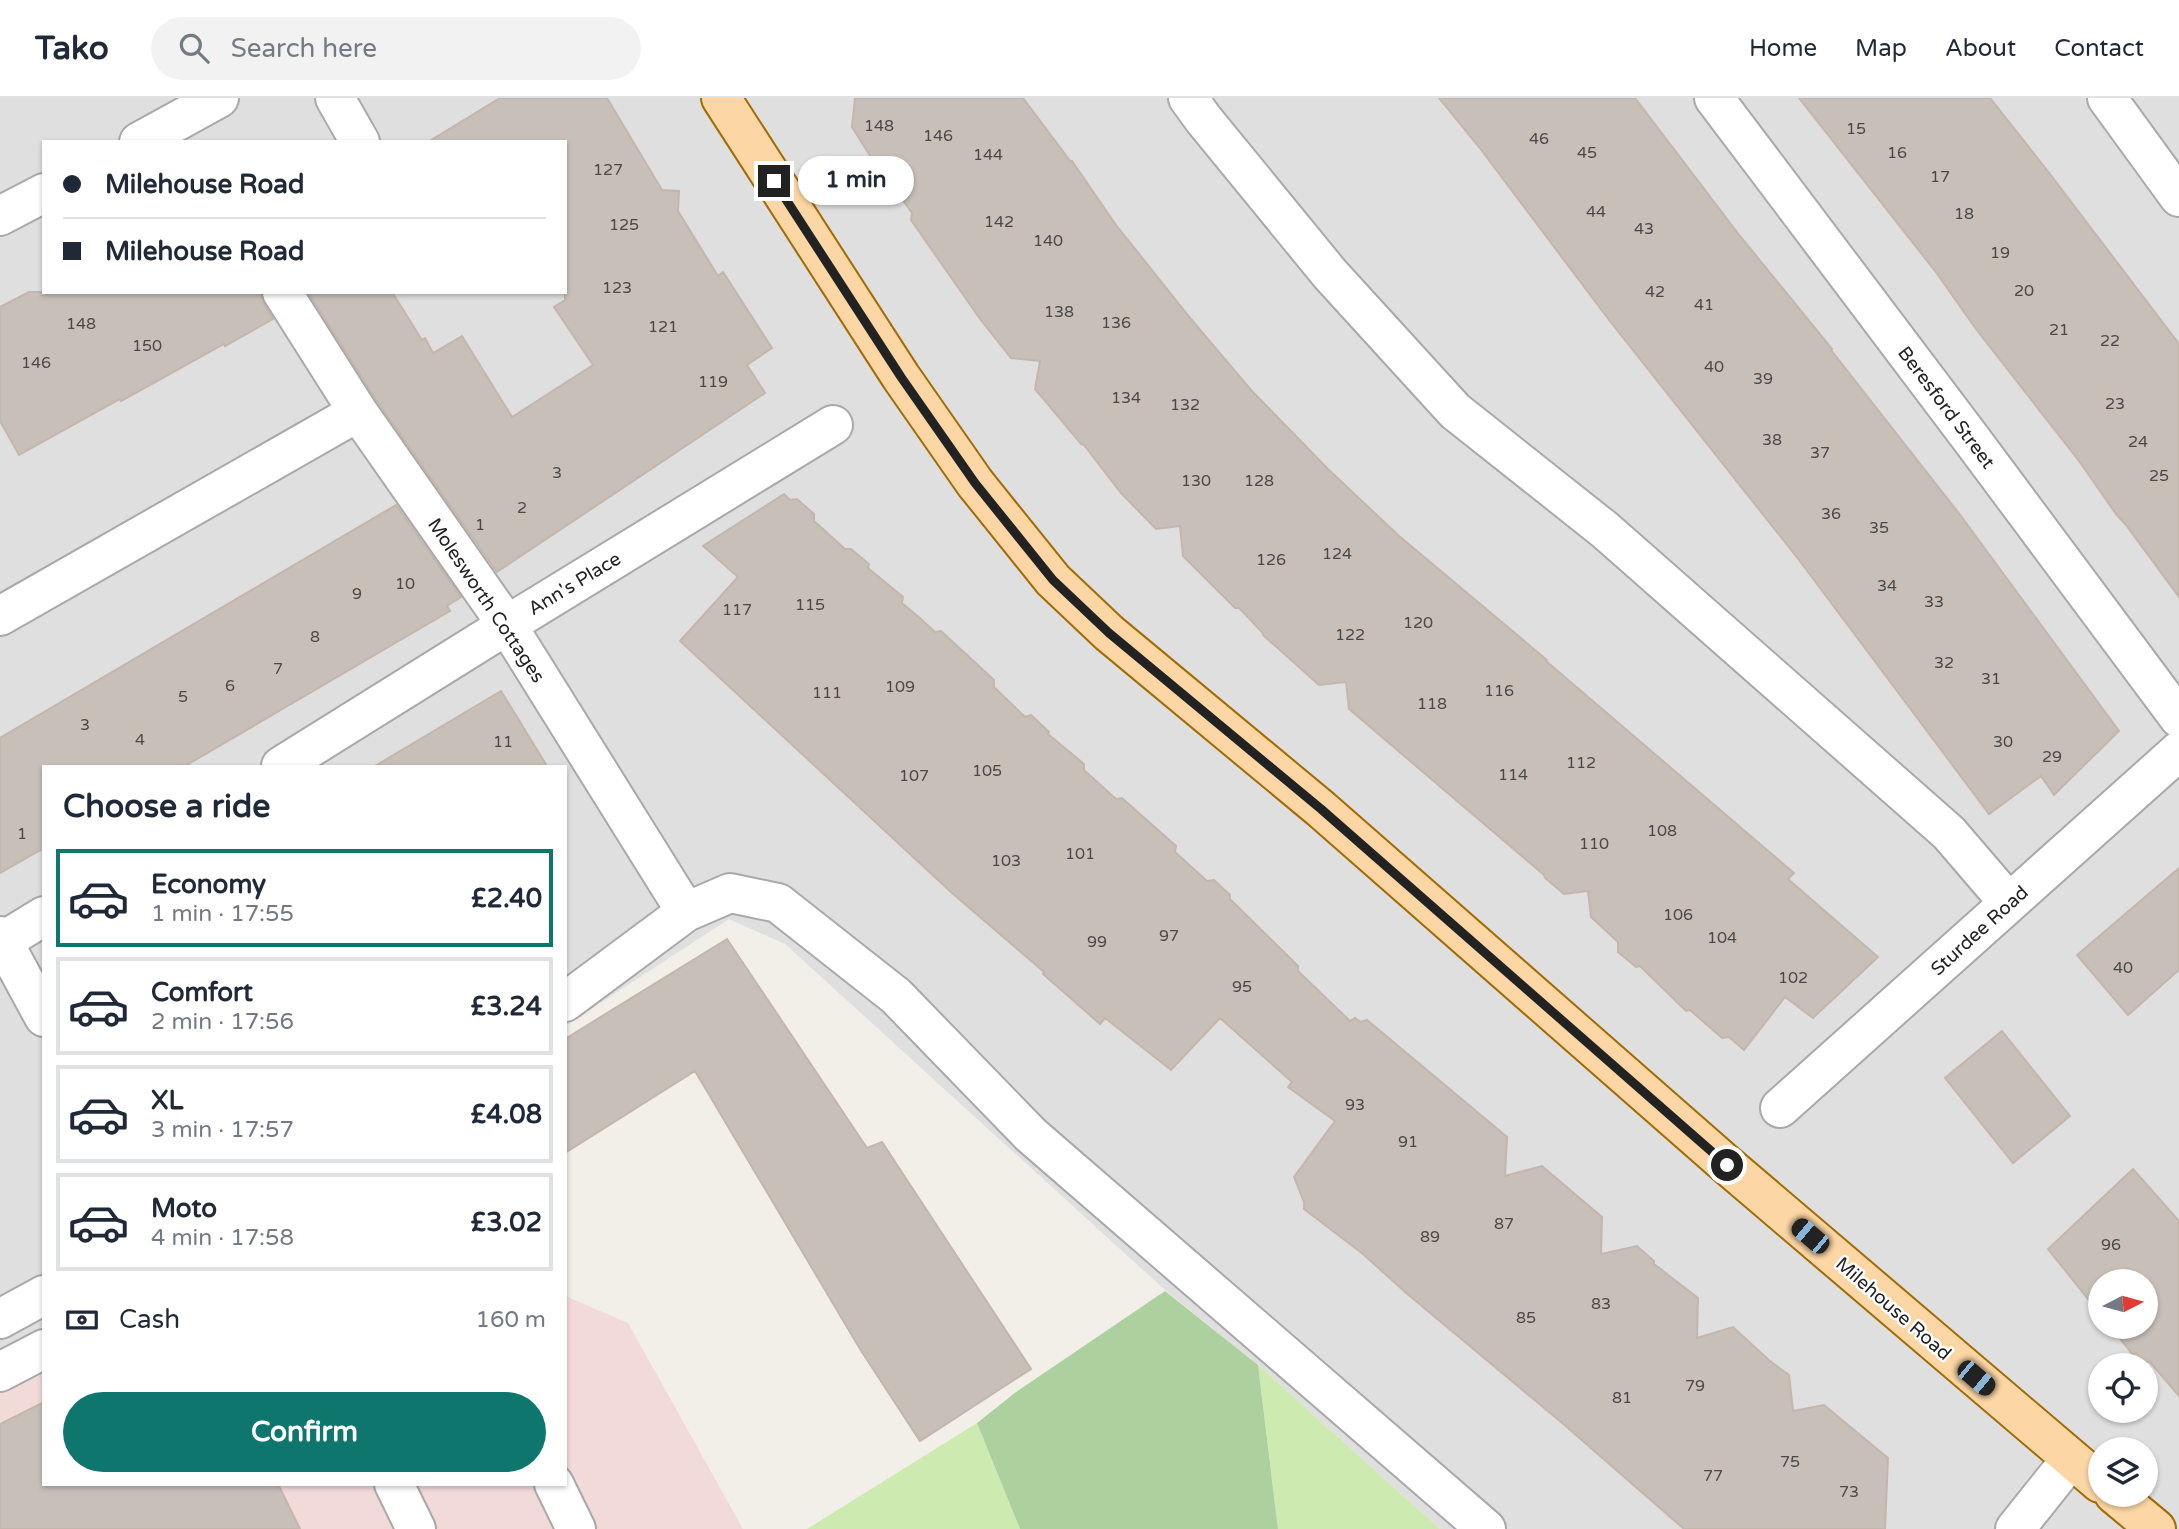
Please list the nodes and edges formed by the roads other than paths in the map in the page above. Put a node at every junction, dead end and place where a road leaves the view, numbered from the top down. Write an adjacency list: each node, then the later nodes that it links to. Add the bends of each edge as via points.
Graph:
1 (219, 98): 7 (street)
2 (335, 98): 9 (street)
3 (721, 98): 32 (main road, Milehouse Road, via 901,377 975,483 1053,580 1109,633 1321,809)
4 (1188, 98): 21 (street, via 1330,274 1455,411 1605,530 1949,834)
5 (1714, 98): 18 (street, Beresford Street)
6 (2106, 98): 11 (street)
7 (171, 121): 8 (street)
8 (142, 140)
9 (359, 140)
10 (42, 194): 12 (street)
11 (2179, 197)
12 (0, 216)
13 (283, 294): 14 (street, Molesworth Cottages)
14 (358, 412): 16 (street); 17 (street, Molesworth Cottages)
15 (833, 425): 17 (street, Ann's Place)
16 (0, 616)
17 (506, 625): 20 (street, Ann's Place); 22 (street, Molesworth Cottages)
18 (2179, 718)
19 (2179, 751): 21 (street, Sturdee Road)
20 (283, 765)
21 (2009, 902): 27 (street, Sturdee Road)
22 (686, 912): 25 (street); 39 (street, via 730,893 778,903 896,996 1031,1135)
23 (42, 917): 24 (street)
24 (1, 940): 26 (street)
25 (567, 1001)
26 (42, 1013)
27 (1780, 1108)
28 (42, 1296): 29 (street)
29 (0, 1319)
30 (42, 1350): 31 (street)
31 (0, 1372)
32 (2071, 1459): 33 (main road, Milehouse Road); 40 (street)
33 (2088, 1473)
34 (395, 1486): 37 (street)
35 (555, 1486): 38 (street)
36 (2130, 1507): 41 (main road)
37 (416, 1529)
38 (576, 1529)
39 (1486, 1529)
40 (2015, 1529)
41 (2156, 1529)

